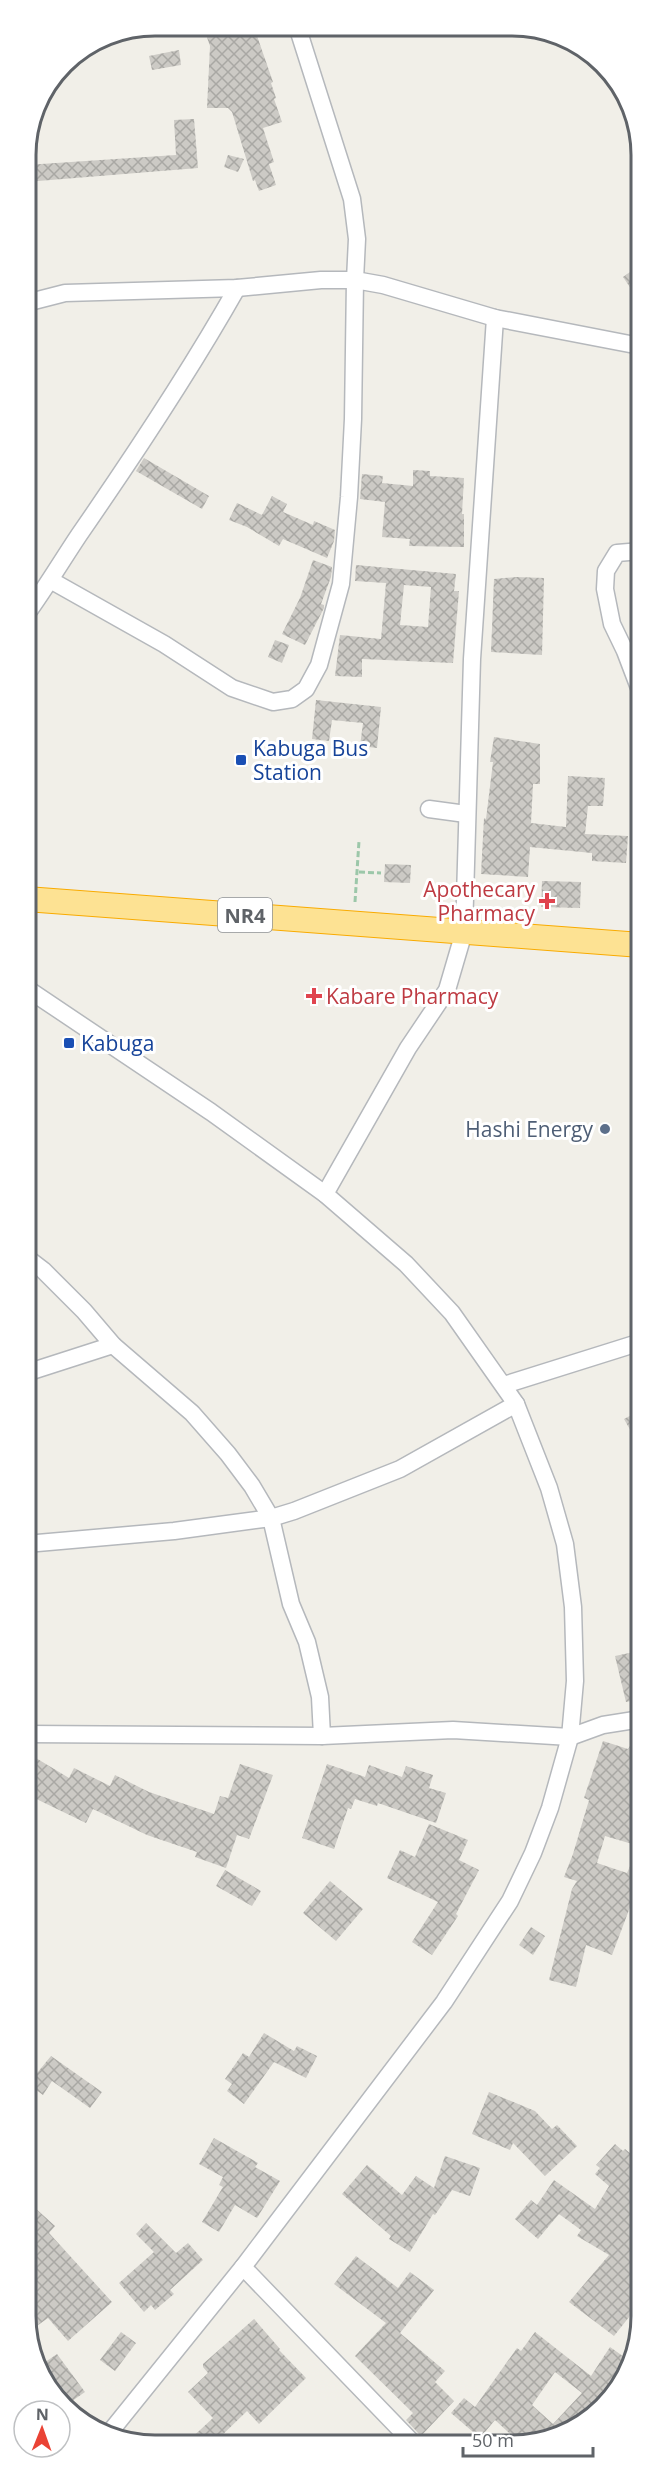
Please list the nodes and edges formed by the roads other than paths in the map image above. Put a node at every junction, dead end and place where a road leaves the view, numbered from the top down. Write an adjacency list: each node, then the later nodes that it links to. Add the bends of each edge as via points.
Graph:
1 (300, 36): 2 (street, via 352,199 357,239)
2 (356, 280): 3 (street); 5 (street); 8 (street, via 353,419 341,584 319,665 306,689 292,699 273,702 232,687)
3 (237, 288): 4 (street, via 65,293); 8 (street, via 179,387)
4 (36, 300)
5 (495, 318): 6 (street); 12 (street, via 472,659)
6 (631, 344)
7 (631, 551): 10 (street, via 617,553 606,571 605,589 612,624)
8 (51, 581): 9 (street)
9 (36, 601)
10 (631, 668)
11 (429, 809): 12 (street)
12 (466, 814): 14 (street)
13 (36, 899): 14 (highway, NR4)
14 (464, 932): 15 (highway, NR4); 17 (street, via 447,990 408,1048)
15 (631, 944)
16 (36, 995): 17 (street)
17 (325, 1194): 22 (street, via 406,1264 452,1313)
18 (36, 1265): 19 (street)
19 (113, 1345): 21 (street); 24 (street, via 192,1413 246,1478)
20 (631, 1345): 22 (street)
21 (36, 1370)
22 (504, 1385): 23 (street)
23 (516, 1404): 24 (street, via 400,1468); 29 (street, via 549,1488 565,1544 573,1607)
24 (271, 1518): 25 (street); 28 (street, via 291,1604 315,1670)
25 (36, 1543)
26 (631, 1721): 29 (street, via 603,1725)
27 (36, 1734): 28 (street)
28 (322, 1736): 29 (street, via 453,1730)
29 (570, 1737): 30 (street, via 543,1826 510,1901 444,2002)
30 (243, 2267): 31 (street); 32 (street)
31 (114, 2428)
32 (405, 2435)

